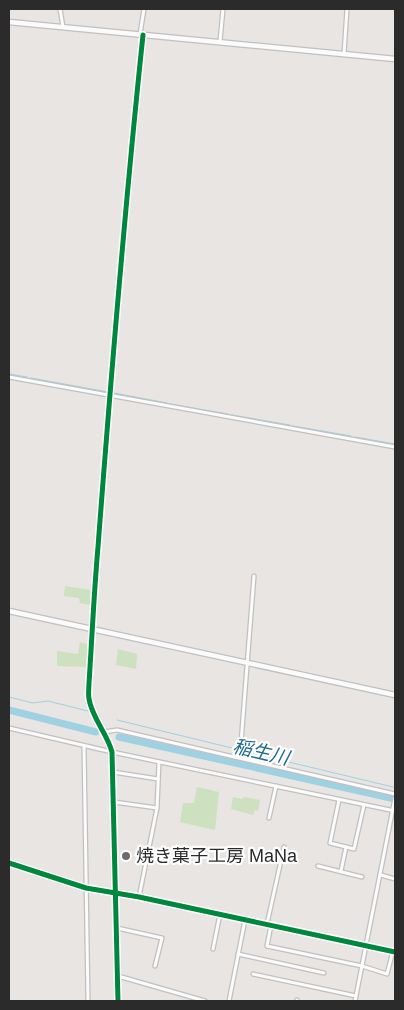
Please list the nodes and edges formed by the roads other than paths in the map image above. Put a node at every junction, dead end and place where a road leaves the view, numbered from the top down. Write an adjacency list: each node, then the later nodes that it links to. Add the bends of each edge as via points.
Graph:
1 (60, 9): 6 (street)
2 (144, 9): 7 (street)
3 (223, 9): 8 (street)
4 (347, 9): 9 (street)
5 (9, 22): 6 (street)
6 (63, 27): 7 (street)
7 (142, 35): 8 (street); 11 (street)
8 (220, 41): 9 (street)
9 (344, 54): 10 (street)
10 (395, 59)
11 (124, 221): 13 (street)
12 (9, 377): 13 (street)
13 (110, 395): 14 (street); 17 (street)
14 (395, 447)
15 (254, 576): 18 (street)
16 (9, 611): 17 (street)
17 (93, 630): 18 (street); 21 (street, via 89,700)
18 (247, 663): 19 (street); 22 (street)
19 (395, 695)
20 (9, 728): 23 (street)
21 (104, 732): 24 (street); 29 (street, via 117,730)
22 (241, 743)
23 (84, 746): 24 (street); 46 (street)
24 (112, 752): 25 (street); 26 (street)
25 (159, 762): 27 (street); 28 (street)
26 (113, 772): 27 (street); 32 (street)
27 (158, 778): 35 (street)
28 (276, 786): 31 (street); 37 (street)
29 (395, 794)
30 (395, 798): 33 (street)
31 (339, 800): 34 (street); 39 (street, via 330,843)
32 (114, 802): 35 (street); 47 (street)
33 (394, 804): 36 (street)
34 (364, 805): 36 (street); 39 (street, via 354,849)
35 (157, 808): 48 (street)
36 (394, 811): 43 (street)
37 (270, 818)
38 (284, 847): 51 (street)
39 (346, 847): 42 (street)
40 (9, 863): 46 (street)
41 (318, 866): 42 (street)
42 (341, 871): 44 (street)
43 (381, 875): 45 (street); 53 (street)
44 (362, 876)
45 (395, 879)
46 (86, 888): 47 (street); 63 (street)
47 (116, 893): 48 (street); 52 (street)
48 (138, 897): 49 (street)
49 (220, 914): 50 (street); 54 (street)
50 (245, 920): 51 (street); 56 (street)
51 (269, 925): 53 (street); 58 (street, via 267,946)
52 (117, 928): 57 (street, via 162,938); 61 (street)
53 (366, 944): 55 (street); 58 (street)
54 (212, 948)
55 (394, 951): 58 (street, via 387,974)
56 (238, 954): 59 (street); 66 (street)
57 (155, 966)
58 (362, 966): 62 (street)
59 (324, 973)
60 (253, 974): 62 (street)
61 (118, 976): 64 (street); 65 (street)
62 (356, 996): 67 (street)
63 (88, 1001)
64 (118, 1001)
65 (205, 1001)
66 (229, 1001)
67 (355, 1001)

